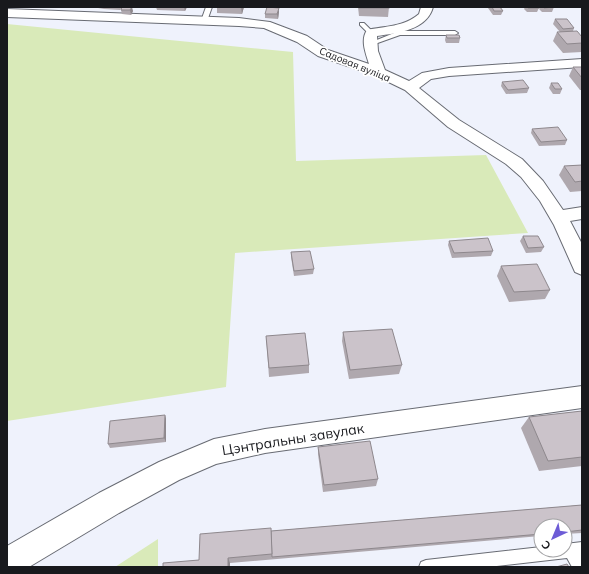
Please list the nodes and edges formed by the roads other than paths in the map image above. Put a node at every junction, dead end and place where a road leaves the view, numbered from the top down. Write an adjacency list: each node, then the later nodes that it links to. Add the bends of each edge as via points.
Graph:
1 (209, 7): 4 (lane)
2 (428, 7): 6 (street, via 425,15 415,23)
3 (7, 13): 4 (street, Садовая вуліца)
4 (204, 21): 8 (street, Садовая вуліца, via 266,25 302,39 323,53)
5 (455, 33): 6 (lane)
6 (368, 34): 8 (street)
7 (582, 63): 9 (street, via 449,72 428,76)
8 (379, 72): 9 (street, Садовая вуліца)
9 (410, 87): 11 (street, Садовая вуліца, via 441,116 516,163 537,184)
10 (582, 213): 11 (street)
11 (558, 217): 12 (street, Садовая вуліца)
12 (582, 267)
13 (582, 397): 15 (street, Цэнтральны завулак, via 265,440 214,452 169,471 109,503)
14 (577, 549): 16 (lane); 18 (lane)
15 (7, 563)
16 (493, 564): 17 (lane)
17 (426, 567)
18 (580, 567)

